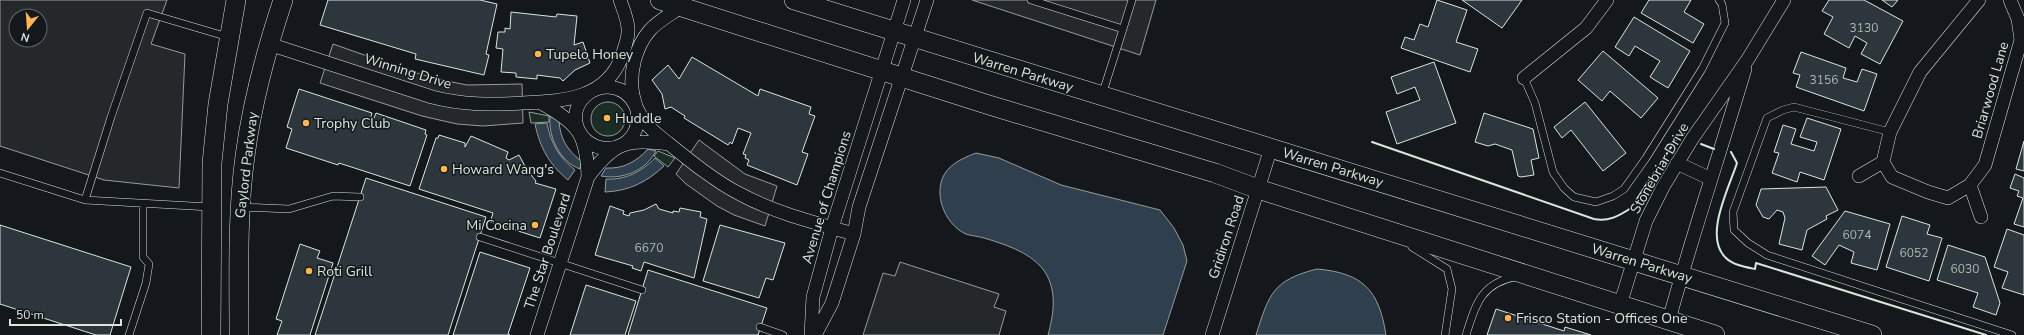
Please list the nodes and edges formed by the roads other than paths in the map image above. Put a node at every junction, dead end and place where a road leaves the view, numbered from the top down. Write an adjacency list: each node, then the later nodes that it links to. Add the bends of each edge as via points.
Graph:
1 (236, 0): 18 (main road)
2 (283, 0): 20 (main road, Gaylord Parkway)
3 (620, 0): 21 (street, via 628,29)
4 (660, 0): 15 (main road)
5 (794, 0): 17 (main road, Warren Parkway)
6 (904, 0): 17 (street, Avenue of Champions)
7 (928, 0): 19 (street)
8 (1031, 0): 16 (lane)
9 (1132, 0): 16 (lane)
10 (1608, 0): 26 (street, via 1586,28)
11 (1719, 0): 26 (lane, via 1725,23 1702,69 1646,158 1624,189 1613,196 1596,202 1574,196 1564,188 1553,172 1535,103)
12 (1784, 0): 22 (street, Stonebriar Drive)
13 (1979, 0): 31 (street, via 1920,72)
14 (2010, 0): 42 (street, Briarwood Lane, via 2018,19 2021,40 1985,165)
15 (681, 7): 23 (street, via 650,29); 24 (main road)
16 (1123, 29): 28 (lane)
17 (894, 32): 19 (main road, Warren Parkway); 24 (street, Avenue of Champions)
18 (229, 37): 45 (lane, via 147,13); 47 (main road, via 214,133)
19 (916, 39): 25 (street); 28 (main road, Warren Parkway)
20 (269, 44): 29 (street, Winning Drive, via 453,102 484,105); 48 (main road, Gaylord Parkway, via 250,124)
21 (621, 57): 23 (street); 27 (street, via 610,77)
22 (1748, 59): 36 (street, Stonebriar Drive); 41 (street, Stonebriar Drive)
23 (634, 62): 30 (street, via 632,78)
24 (881, 71): 25 (main road); 51 (street, Avenue of Champions)
25 (901, 77): 43 (main road, via 1215,173); 52 (street, via 859,207)
26 (1524, 78)
27 (589, 92): 29 (street, Winning Drive, via 570,100); 30 (street, via 605,86 616,88 626,93); 32 (street, via 577,108 576,118)
28 (1102, 96): 35 (main road, Warren Parkway)
29 (541, 103): 32 (street, via 566,117)
30 (636, 106): 33 (street, via 648,125); 34 (street, via 637,127 632,136)
31 (1890, 132): 37 (street); 74 (lane, via 1794,107 1767,118 1733,212 1734,230 1767,255)
32 (580, 133): 34 (street, via 587,142 597,147 609,149); 40 (street, The Star Boulevard, via 587,154)
33 (669, 144): 34 (street, via 643,141); 51 (street, via 739,194)
34 (620, 146): 40 (street, The Star Boulevard, via 604,157)
35 (1271, 148): 43 (street, Gridiron Road); 54 (main road, Warren Parkway)
36 (1677, 162): 41 (street); 54 (street, Stonebriar Drive, via 1646,221)
37 (1883, 162): 39 (street); 42 (street, Briarwood Lane, via 1892,177 1948,198)
38 (0, 173): 45 (lane)
39 (1859, 176)
40 (588, 177): 55 (street, The Star Boulevard)
41 (1711, 179): 57 (street, Stonebriar Drive)
42 (1970, 185): 49 (street)
43 (1258, 189): 50 (main road); 69 (street, Gridiron Road)
44 (360, 197): 48 (lane, via 333,196 289,209)
45 (85, 200): 46 (lane)
46 (143, 204): 47 (lane); 62 (lane, via 143,257 149,264 146,284)
47 (210, 207): 48 (main road); 63 (main road)
48 (240, 207): 64 (main road, Gaylord Parkway)
49 (1981, 217)
50 (1367, 224): 56 (main road); 70 (lane, via 1426,254 1447,269 1452,289)
51 (832, 228): 52 (street); 67 (street, Avenue of Champions, via 813,297)
52 (854, 234): 68 (street, via 832,303)
53 (480, 237): 55 (lane)
54 (1633, 261): 57 (main road, Warren Parkway); 59 (street, Stonebriar Drive)
55 (560, 263): 58 (lane); 65 (street, The Star Boulevard)
56 (1526, 275): 59 (main road); 71 (lane, via 1501,279 1487,289 1475,306)
57 (1681, 275): 60 (street, Stonebriar Drive); 73 (main road, Warren Parkway)
58 (642, 290)
59 (1620, 305): 60 (main road)
60 (1669, 320): 72 (main road)
61 (760, 328): 66 (lane)
62 (129, 335)
63 (211, 335)
64 (239, 335)
65 (537, 335)
66 (783, 335)
67 (811, 335)
68 (815, 335)
69 (1212, 335)
70 (1445, 335)
71 (1466, 335)
72 (1715, 335)
73 (1872, 335)
74 (2012, 335)

